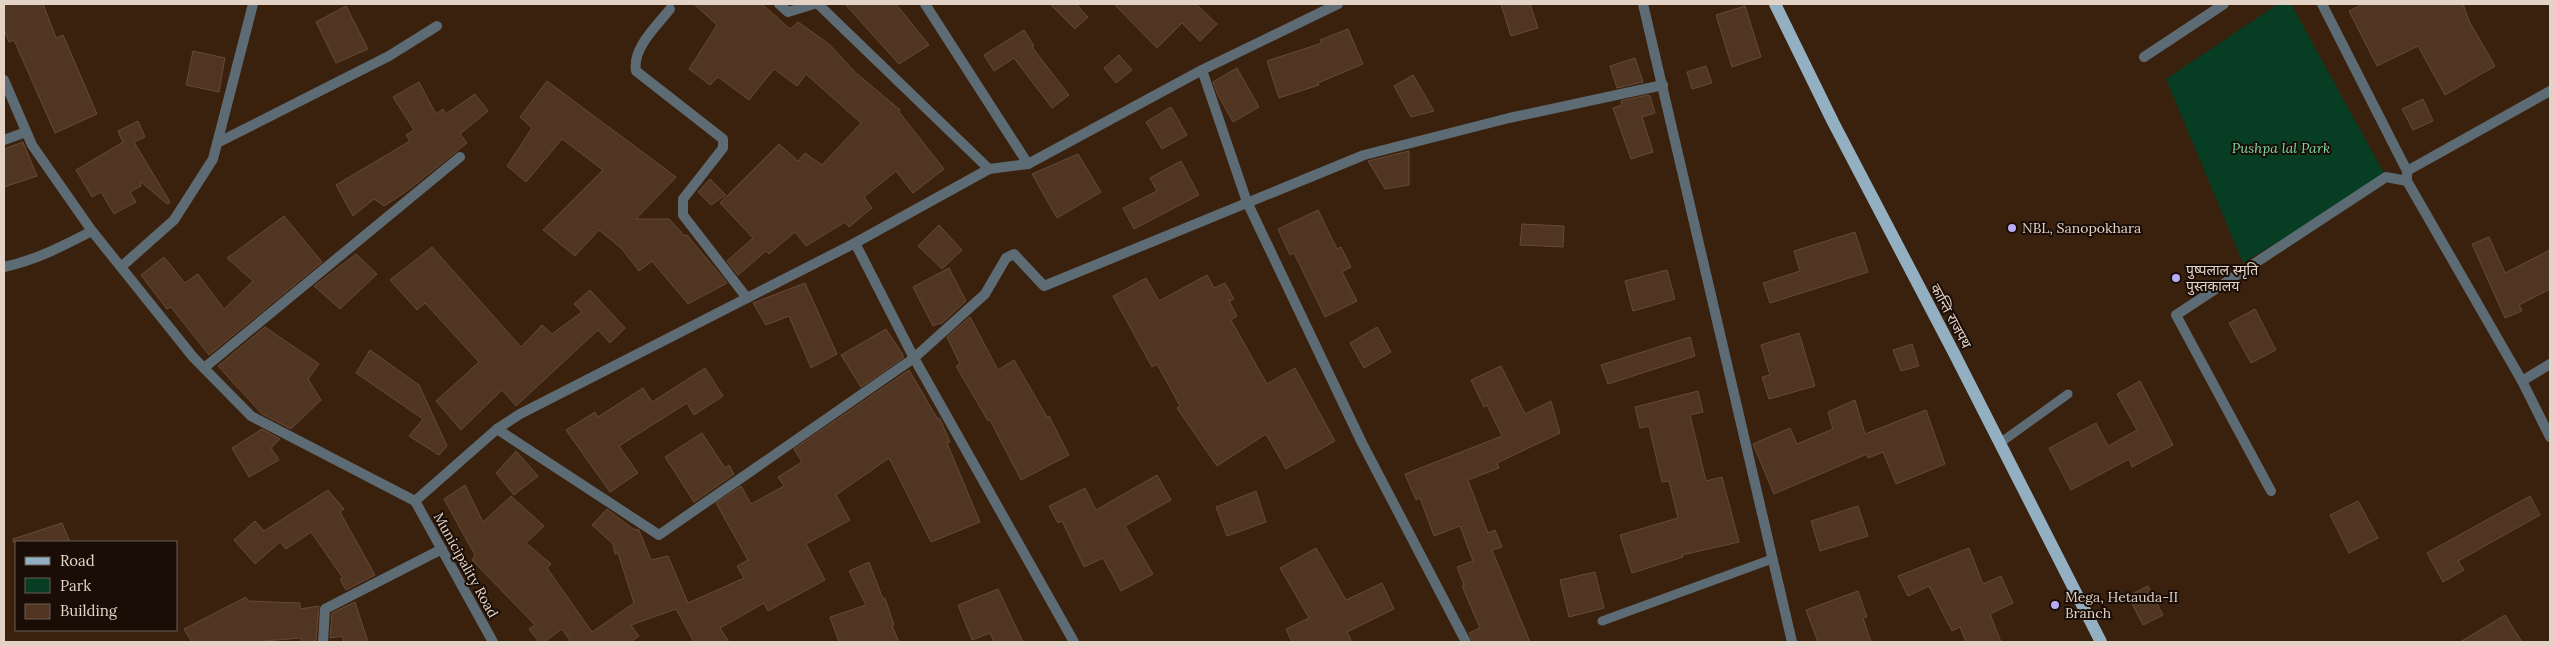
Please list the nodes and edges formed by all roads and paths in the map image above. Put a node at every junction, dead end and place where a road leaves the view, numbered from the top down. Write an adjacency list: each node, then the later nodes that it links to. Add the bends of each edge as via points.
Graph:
1 (253, 4): 19 (street)
2 (778, 4): 3 (street, via 788,12)
3 (816, 4): 22 (street)
4 (925, 4): 21 (street)
5 (1338, 4): 13 (street)
6 (1643, 4): 15 (street)
7 (1775, 4): 37 (main road, कान्ति राजपथ)
8 (2224, 4): 12 (street)
9 (2322, 4): 23 (street)
10 (670, 9): 29 (street, via 637,52 634,61 636,71 723,139 723,148 683,200 683,215)
11 (438, 26): 19 (street, via 389,56)
12 (2144, 57)
13 (1202, 70): 21 (street); 24 (street)
14 (4, 80): 17 (street)
15 (1663, 85): 24 (street, via 1364,154); 41 (street)
16 (2550, 92): 23 (street)
17 (26, 132): 18 (street); 25 (street)
18 (4, 140)
19 (217, 143): 28 (street, via 213,159 174,220)
20 (460, 157): 32 (street)
21 (1028, 164): 22 (street)
22 (989, 169): 26 (street)
23 (2407, 176): 33 (street); 38 (street, via 2386,177 2176,315)
24 (1247, 202): 30 (street, via 1044,286 1014,254 1006,258 985,294); 46 (street, via 1362,444)
25 (92, 231): 27 (street, via 50,252); 28 (street)
26 (855, 243): 29 (street); 30 (street)
27 (4, 267)
28 (121, 267): 32 (street)
29 (747, 298): 35 (street, via 520,414)
30 (914, 358): 35 (street, via 659,535); 45 (street)
31 (2550, 364): 33 (street)
32 (204, 368): 39 (street, via 251,416)
33 (2522, 382): 36 (street)
34 (2068, 394): 37 (lane)
35 (497, 429): 39 (street)
36 (2550, 437)
37 (2000, 443): 48 (main road, कान्ति राजपथ)
38 (2271, 491)
39 (416, 501): 40 (street, Municipality Road)
40 (442, 548): 43 (street, via 325,609); 44 (street, Municipality Road)
41 (1772, 558): 42 (lane); 47 (street)
42 (1602, 621)
43 (323, 642)
44 (493, 642)
45 (1074, 642)
46 (1466, 642)
47 (1792, 642)
48 (2101, 642)

